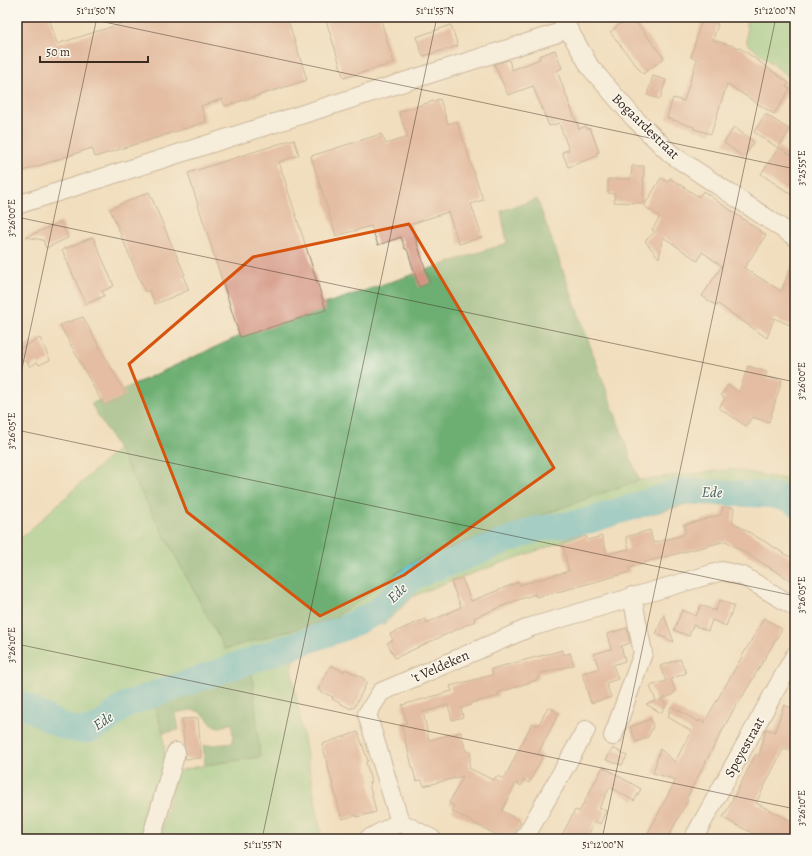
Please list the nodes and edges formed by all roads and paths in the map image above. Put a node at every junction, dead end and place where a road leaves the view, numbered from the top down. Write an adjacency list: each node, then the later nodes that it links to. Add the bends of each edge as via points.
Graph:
1 (564, 23): 2 (street, via 555,34); 3 (street, Bogaardestraat, via 590,67 634,118 671,154)
2 (17, 204)
3 (795, 237)
4 (632, 596): 5 (street, 't Veldeken, via 722,572 743,576); 8 (street, via 643,653); 10 (street, 't Veldeken, via 531,627 381,692 367,714)
5 (795, 607)
6 (795, 654): 15 (street, Speyestraat)
7 (586, 730): 14 (street)
8 (613, 736)
9 (176, 752): 11 (street)
10 (400, 822): 12 (street); 13 (street)
11 (151, 839)
12 (368, 839)
13 (432, 839)
14 (524, 839)
15 (693, 839)

